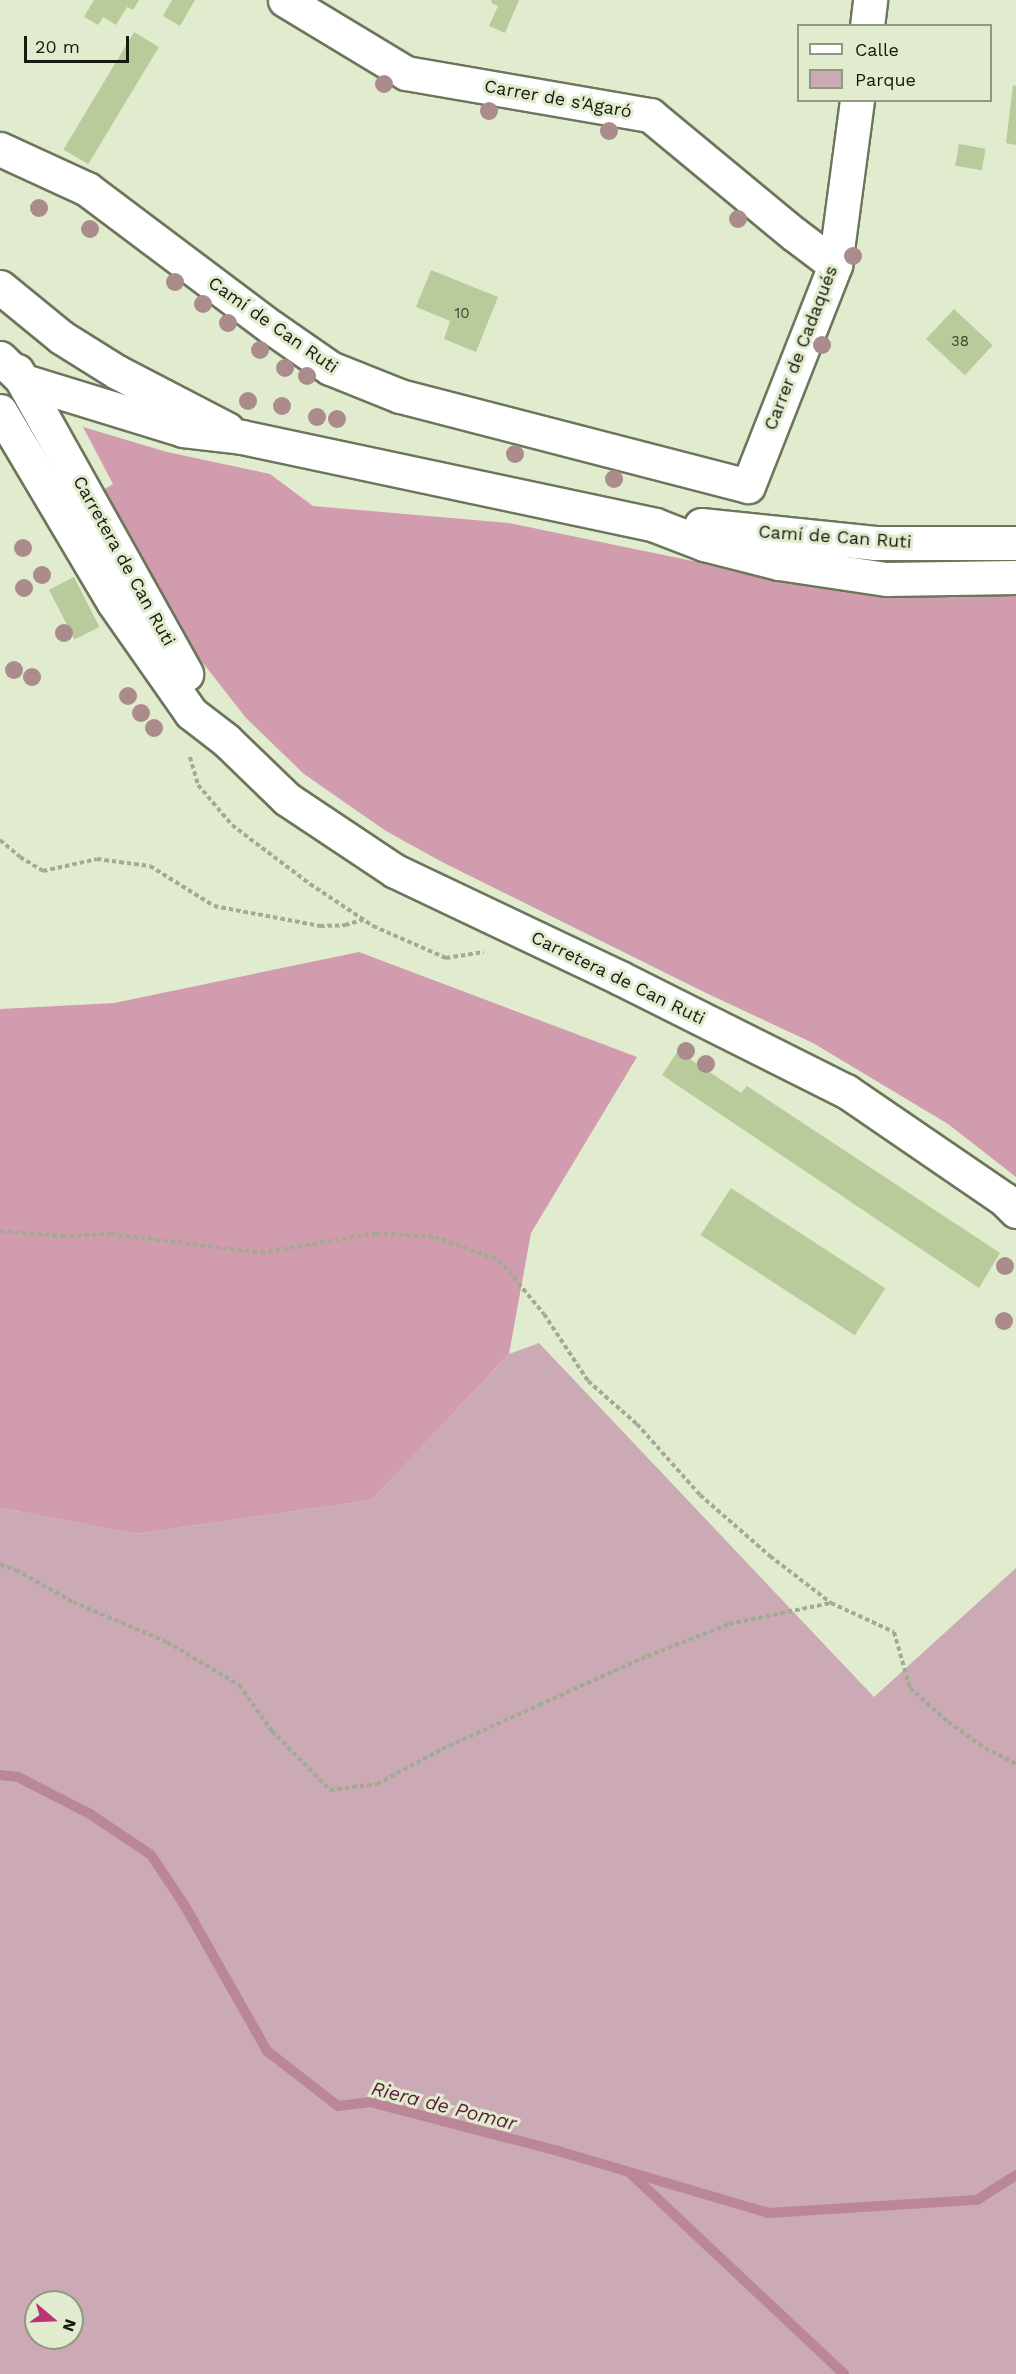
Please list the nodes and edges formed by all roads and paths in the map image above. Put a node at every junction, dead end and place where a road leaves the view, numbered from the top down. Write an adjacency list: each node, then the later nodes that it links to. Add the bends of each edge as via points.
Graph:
1 (285, 0): 6 (street, Carrer de s'Agaró, via 406,73 650,115)
2 (870, 0): 3 (street)
3 (867, 24)
4 (857, 102): 6 (street, Carrer de Cadaqués)
5 (0, 149): 13 (street, Camí de Can Ruti, via 87,189 330,368 400,396)
6 (835, 265): 13 (street, Carrer de Cadaqués)
7 (0, 287): 12 (street, Camí de Can Ruti, via 61,337 117,372)
8 (0, 344): 10 (street, Carretera de Can Ruti)
9 (0, 358): 10 (street, Carretera de Can Ruti)
10 (24, 381): 12 (street, Camí de Can Ruti, via 183,430); 19 (street, Carretera de Can Ruti)
11 (0, 411): 18 (street, Carretera de Can Ruti, via 114,603)
12 (242, 436): 14 (street, Camí de Can Ruti)
13 (748, 486)
14 (654, 525): 15 (street, Camí de Can Ruti, via 706,525 875,543); 16 (street, Camí de Can Ruti, via 704,544 780,563)
15 (1016, 538): 16 (street, Camí de Can Ruti, via 967,562 903,565)
16 (858, 575): 17 (street, Camí de Can Ruti, via 886,579)
17 (1016, 577)
18 (190, 713): 19 (street, Carretera de Can Ruti); 21 (path, via 185,740 198,785 232,825)
19 (226, 740): 22 (street, Carretera de Can Ruti, via 287,799 395,871)
20 (0, 840): 21 (path, via 43,871 97,859 150,866 214,906 320,926)
21 (364, 920): 22 (path, via 446,958)
22 (536, 938): 23 (street, Carretera de Can Ruti, via 846,1091)
23 (1016, 1211)
24 (0, 1231): 26 (path, via 62,1236 111,1234 261,1253 376,1233 435,1237 499,1260 544,1314 588,1381 637,1424 700,1495)
25 (0, 1564): 26 (path, via 73,1602 166,1642 239,1685 272,1731 330,1790 378,1784 539,1704 729,1624)
26 (831, 1603): 27 (path, via 894,1632 910,1688 948,1722)
27 (1016, 1764)

